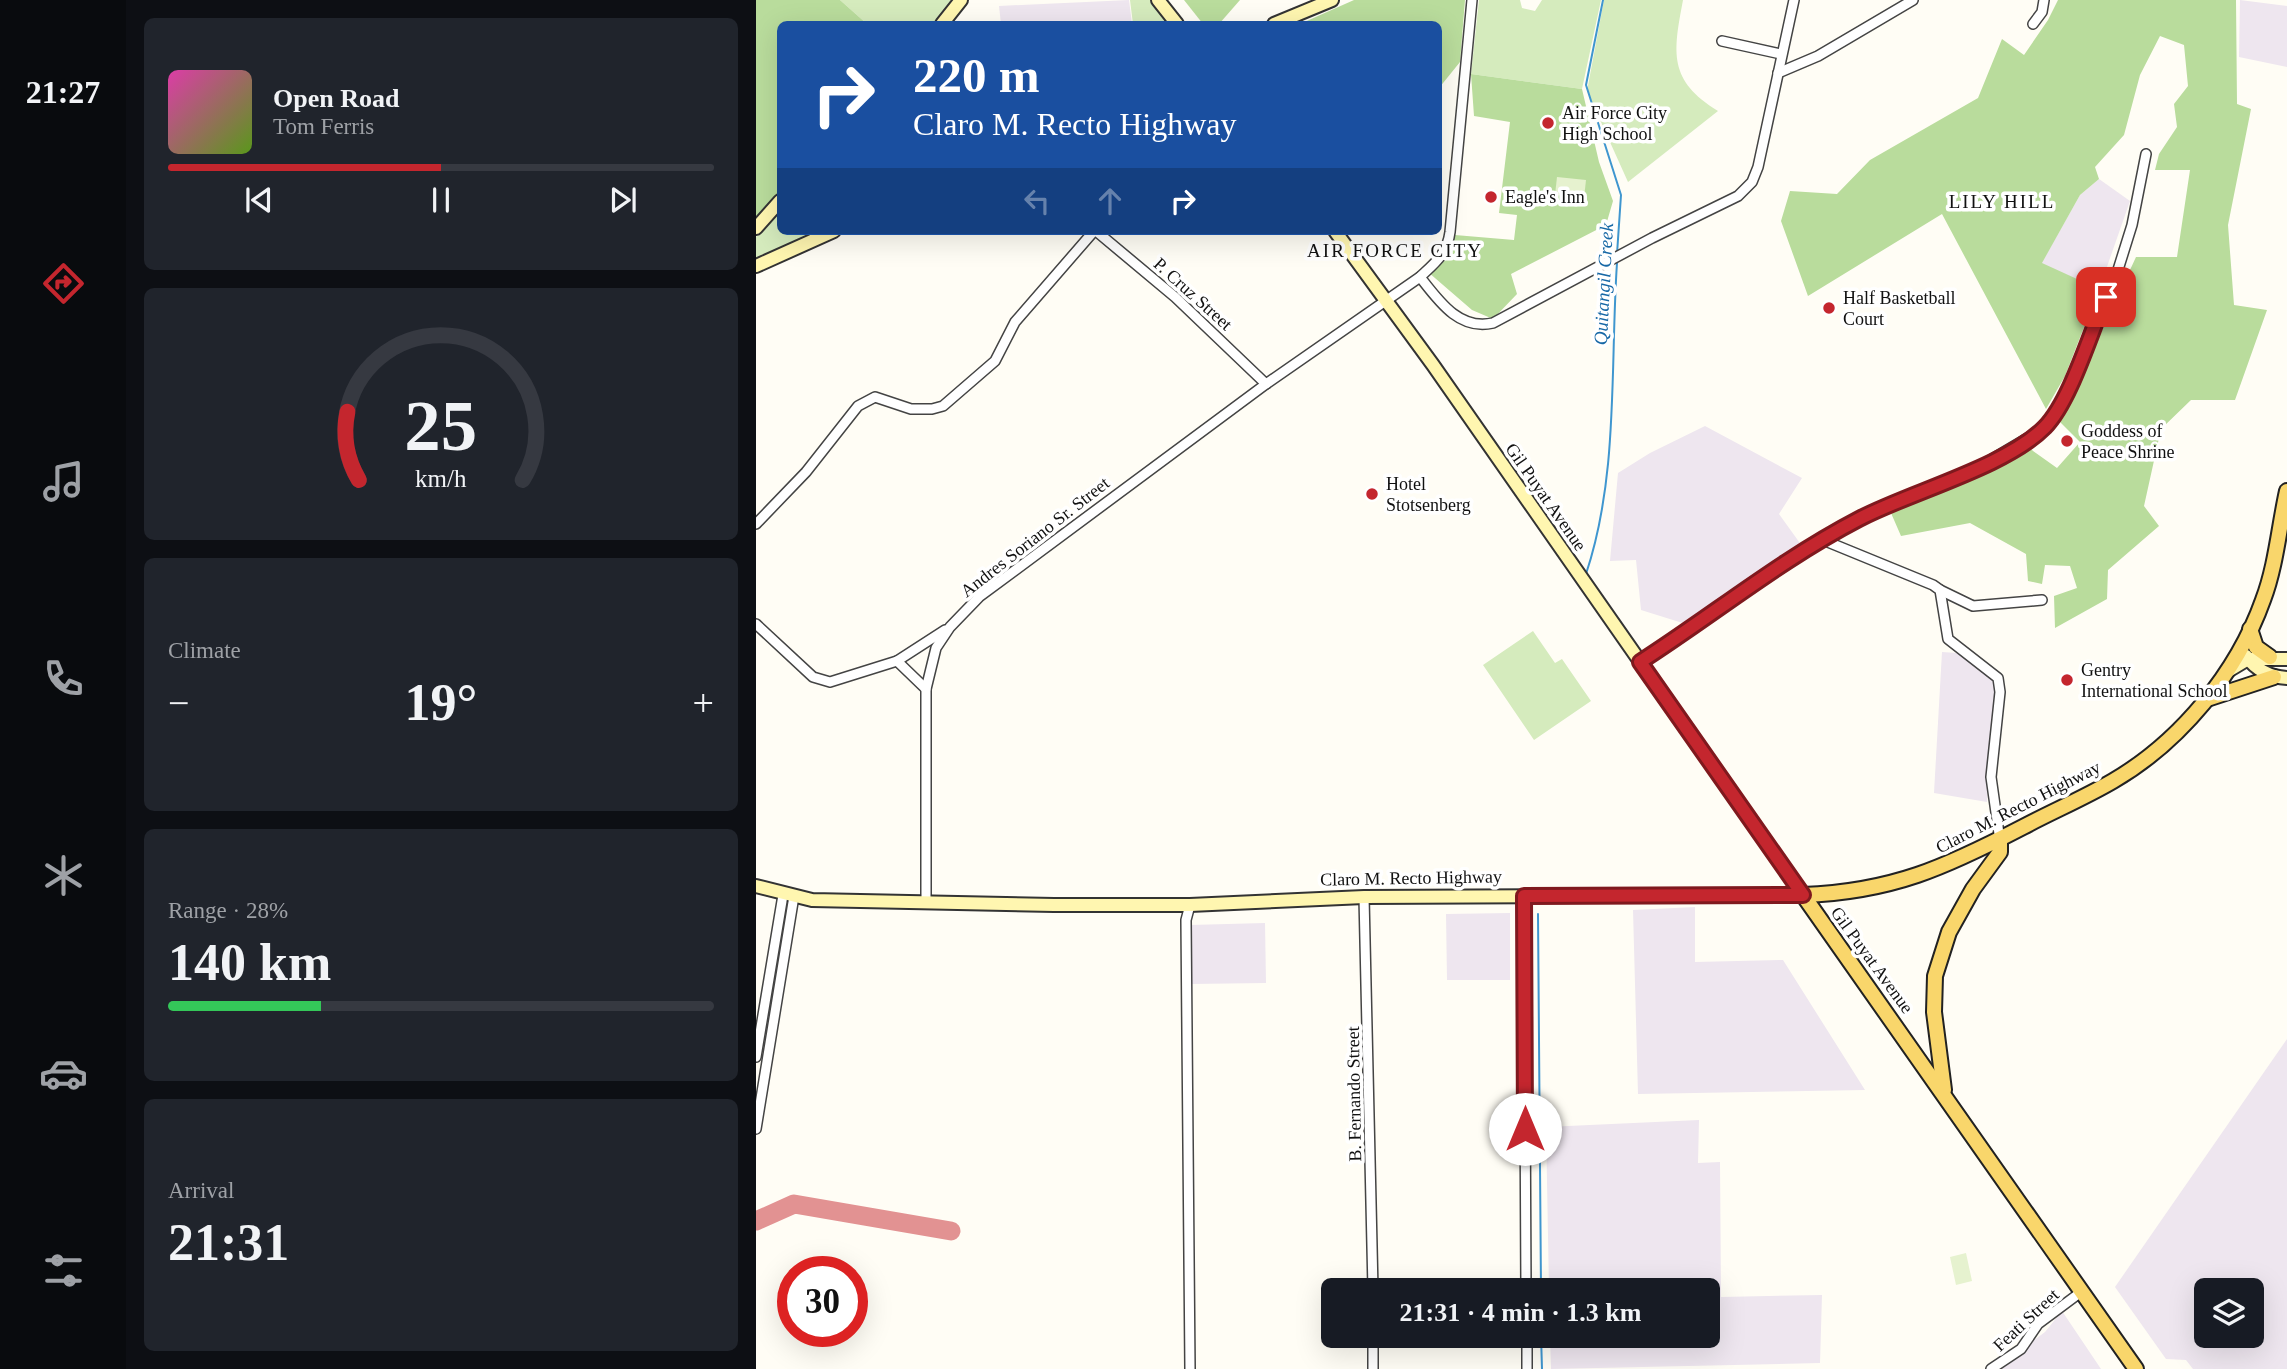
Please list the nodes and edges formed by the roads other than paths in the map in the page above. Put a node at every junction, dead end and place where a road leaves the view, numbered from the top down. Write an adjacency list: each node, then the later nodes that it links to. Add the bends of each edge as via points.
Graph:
1 (961, 0): 8 (main road)
2 (1158, 0): 9 (main road)
3 (1332, 0): 10 (main road)
4 (1472, 0): 23 (street, Andres Soriano Sr. Street, via 1447,249)
5 (1794, 0): 13 (street)
6 (1913, 0): 14 (street)
7 (2045, 0): 11 (street)
8 (944, 21)
9 (1175, 21)
10 (1281, 21)
11 (2033, 24)
12 (1722, 41): 13 (street)
13 (1781, 54): 14 (street)
14 (1779, 73): 23 (street, via 1758,167 1744,191 1487,325 1445,310)
15 (2146, 154): 28 (street, via 2117,273 2053,418 2024,443 1977,468)
16 (777, 204): 17 (main road)
17 (756, 228)
18 (825, 235): 22 (main road)
19 (1092, 235): 27 (street, via 1015,323 995,361 954,397 932,410 869,398)
20 (1100, 235): 25 (street, P. Cruz Street, via 1175,297)
21 (1338, 235): 24 (main road, Gil Puyat Avenue)
22 (756, 266)
23 (1420, 276): 24 (street, Andres Soriano Sr. Street)
24 (1386, 299): 25 (street, Andres Soriano Sr. Street); 38 (main road, Gil Puyat Avenue)
25 (1266, 384): 32 (street, Andres Soriano Sr. Street, via 988,590)
26 (2287, 491): 33 (main road, Claro M. Recto Highway, via 2266,590)
27 (756, 524)
28 (1823, 540): 29 (street); 38 (street)
29 (1940, 590): 30 (street, via 1973,606); 42 (street, via 1948,639 2000,684 1991,777)
30 (2042, 600)
31 (756, 624): 37 (street, via 821,681)
32 (950, 627): 37 (street); 40 (street, Andres Soriano Sr. Street, via 936,648)
33 (2250, 629): 34 (main road, Claro M. Recto Highway); 35 (main road, via 2256,647)
34 (2245, 653): 35 (main road); 39 (main road); 41 (main road, Claro M. Recto Highway)
35 (2270, 657): 36 (main road)
36 (2287, 659)
37 (897, 661): 40 (street)
38 (1640, 662): 45 (main road, Gil Puyat Avenue)
39 (2281, 677): 41 (main road)
40 (926, 689): 48 (street, Andres Soriano Sr. Street)
41 (2207, 699): 42 (main road, Claro M. Recto Highway, via 2165,742 2114,780)
42 (2000, 841): 45 (main road, Claro M. Recto Highway, via 1950,865 1898,882); 52 (main road, via 2000,852 1949,932 1935,976 1934,1012)
43 (756, 886): 44 (main road, Claro M. Recto Highway)
44 (788, 895): 48 (main road, Claro M. Recto Highway, via 853,902); 50 (street); 51 (street)
45 (1803, 895): 46 (main road, Claro M. Recto Highway); 52 (main road, Gil Puyat Avenue)
46 (1524, 896): 47 (main road, Claro M. Recto Highway); 55 (street)
47 (1364, 897): 49 (main road, Claro M. Recto Highway); 54 (street, B. Fernando Street)
48 (926, 902): 49 (main road, Claro M. Recto Highway)
49 (1190, 905): 59 (street, via 1186,920)
50 (756, 1057)
51 (761, 1063): 53 (street)
52 (1944, 1092): 56 (main road, Gil Puyat Avenue)
53 (756, 1129)
54 (1373, 1278)
55 (1526, 1278)
56 (2081, 1292): 62 (street, Feati Street, via 2038,1324 2021,1349); 63 (main road, Gil Puyat Avenue)
57 (1373, 1348): 60 (street)
58 (1527, 1348): 61 (street)
59 (1190, 1369)
60 (1373, 1369)
61 (1527, 1369)
62 (1991, 1369)
63 (2136, 1369)

